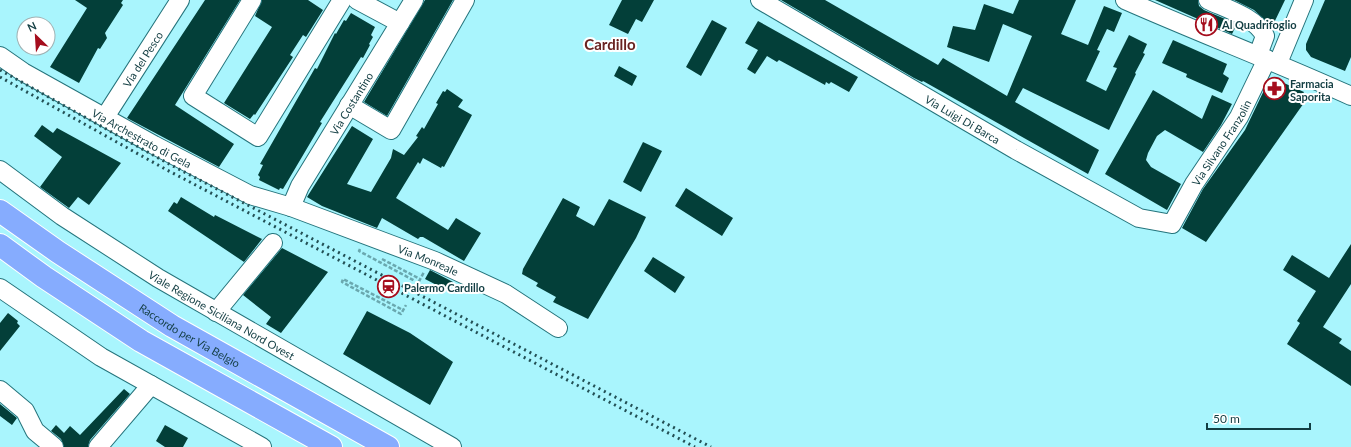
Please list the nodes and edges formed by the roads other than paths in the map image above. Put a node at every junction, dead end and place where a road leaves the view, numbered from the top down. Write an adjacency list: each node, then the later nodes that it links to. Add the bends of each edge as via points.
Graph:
1 (180, 0): 16 (street, Via del Pesco)
2 (252, 0): 3 (street, via 193,96 258,137)
3 (342, 0)
4 (357, 0): 11 (street)
5 (414, 0): 11 (street, Via Costantino)
6 (466, 0): 15 (street, via 391,130)
7 (760, 0): 20 (street, Via Luigi Di Barca, via 1016,150 1139,218)
8 (1125, 0): 13 (street)
9 (1208, 0): 13 (street, via 1248,18 1261,28 1266,36)
10 (1304, 0): 13 (street)
11 (400, 23): 15 (street, Via Costantino)
12 (0, 56): 16 (street, Via Archestrato di Gela, via 23,72)
13 (1268, 59): 14 (street); 20 (street, Via Silvano Franzolin, via 1239,117 1194,184)
14 (1351, 96)
15 (349, 105): 18 (street, Via Costantino, via 300,186)
16 (104, 117): 18 (street, Via Archestrato di Gela, via 250,195)
17 (0, 170): 24 (street, Viale Regione Siciliana Nord Ovest, via 75,224)
18 (291, 207): 25 (street, Via Monreale, via 435,261 506,294)
19 (0, 211): 32 (highway, Raccordo per Via Belgio, via 172,326)
20 (1172, 224)
21 (273, 243): 24 (street)
22 (0, 245): 31 (highway, via 141,341)
23 (0, 288): 26 (street, via 101,357)
24 (216, 312): 33 (street, Viale Regione Siciliana Nord Ovest)
25 (558, 328)
26 (151, 385): 29 (street); 30 (street)
27 (0, 390): 28 (street, via 25,411 35,431)
28 (54, 447)
29 (98, 447)
30 (262, 447)
31 (331, 447)
32 (388, 447)
33 (452, 447)

